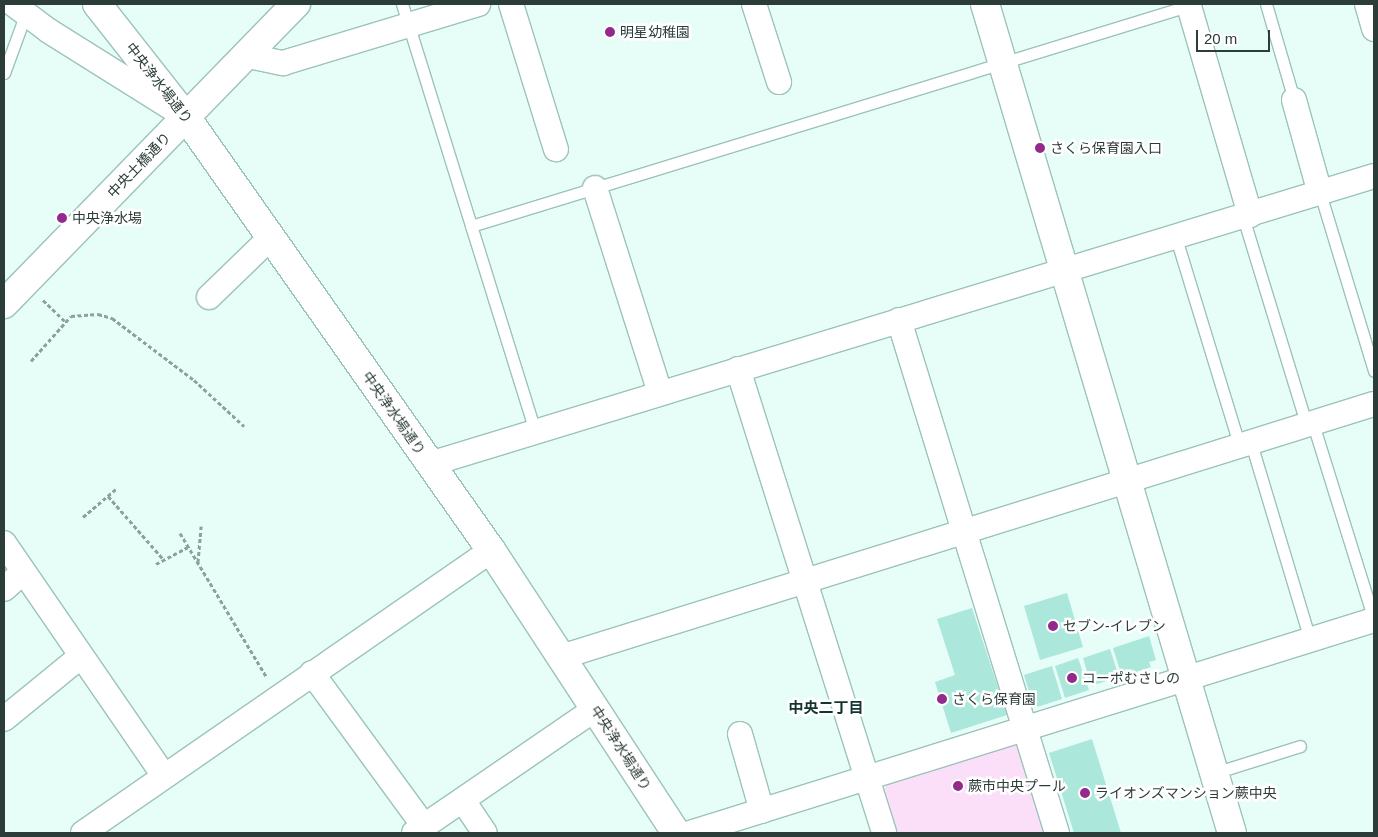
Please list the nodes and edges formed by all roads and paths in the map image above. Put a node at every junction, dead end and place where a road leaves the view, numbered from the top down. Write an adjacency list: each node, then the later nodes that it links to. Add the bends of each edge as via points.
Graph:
1 (97, 4): 18 (street, 中央浄水場通り)
2 (296, 4): 13 (street, 中央土橋通り)
3 (478, 4): 11 (street)
4 (511, 4): 19 (street)
5 (754, 4): 16 (street)
6 (985, 4): 14 (street)
7 (1266, 4): 17 (lane)
8 (1367, 4): 12 (street)
9 (1192, 5): 14 (lane); 23 (street)
10 (20, 8): 15 (lane); 18 (street)
11 (405, 14): 13 (street, via 283,63); 24 (lane)
12 (1374, 29)
13 (244, 55): 18 (street, 中央土橋通り)
14 (1003, 62): 21 (lane); 27 (street)
15 (4, 73)
16 (779, 82)
17 (1294, 100): 22 (street)
18 (186, 117): 25 (street, 中央浄水場通り); 28 (street, 中央土橋通り)
19 (556, 149)
20 (1374, 176): 22 (street)
21 (595, 188): 24 (lane); 34 (street)
22 (1320, 193): 23 (street); 33 (lane)
23 (1246, 216): 26 (street); 36 (lane)
24 (471, 226): 38 (lane)
25 (271, 237): 29 (street); 40 (street, 中央浄水場通り)
26 (1176, 238): 27 (street); 39 (lane)
27 (1065, 269): 30 (street); 41 (street)
28 (7, 293)
29 (209, 297)
30 (899, 320): 32 (street); 46 (street)
31 (31, 361): 37 (path, via 71,316 98,314 112,318 194,380)
32 (738, 368): 34 (street); 55 (street)
33 (1374, 371)
34 (660, 393): 38 (street)
35 (1374, 404): 36 (street)
36 (1310, 425): 39 (street); 57 (lane)
37 (244, 426)
38 (535, 432): 40 (street)
39 (1245, 445): 41 (street); 58 (lane)
40 (430, 464): 50 (street, 中央浄水場通り)
41 (1126, 482): 46 (street); 62 (street)
42 (116, 489): 43 (path)
43 (108, 496): 44 (path); 51 (path)
44 (84, 518)
45 (201, 526): 52 (path)
46 (963, 532): 55 (street); 66 (street)
47 (180, 533): 49 (path)
48 (4, 544): 54 (street)
49 (188, 547): 51 (path); 52 (path)
50 (491, 550): 60 (street, 中央浄水場通り); 61 (street)
51 (164, 560): 53 (path)
52 (198, 563): 63 (path)
53 (156, 564)
54 (23, 572): 56 (street); 59 (street)
55 (804, 580): 60 (street); 71 (street)
56 (4, 588)
57 (1374, 620): 58 (street)
58 (1310, 640): 62 (street)
59 (80, 657): 65 (street); 70 (street)
60 (561, 657): 64 (street, 中央浄水場通り)
61 (312, 673): 63 (street); 74 (street)
62 (1185, 680): 66 (street); 69 (street)
63 (278, 697): 70 (street)
64 (595, 709): 72 (street); 77 (street, 中央浄水場通り)
65 (4, 719)
66 (1025, 729): 71 (street); 80 (street)
67 (740, 734): 73 (street)
68 (1300, 746): 69 (lane)
69 (1214, 773): 81 (street)
70 (164, 776): 75 (street)
71 (866, 778): 73 (street); 79 (street)
72 (464, 802): 74 (street); 76 (street)
73 (762, 810): 78 (street)
74 (419, 830)
75 (83, 833)
76 (485, 833)
77 (676, 833)
78 (690, 833)
79 (884, 833)
80 (1057, 833)
81 (1232, 833)

